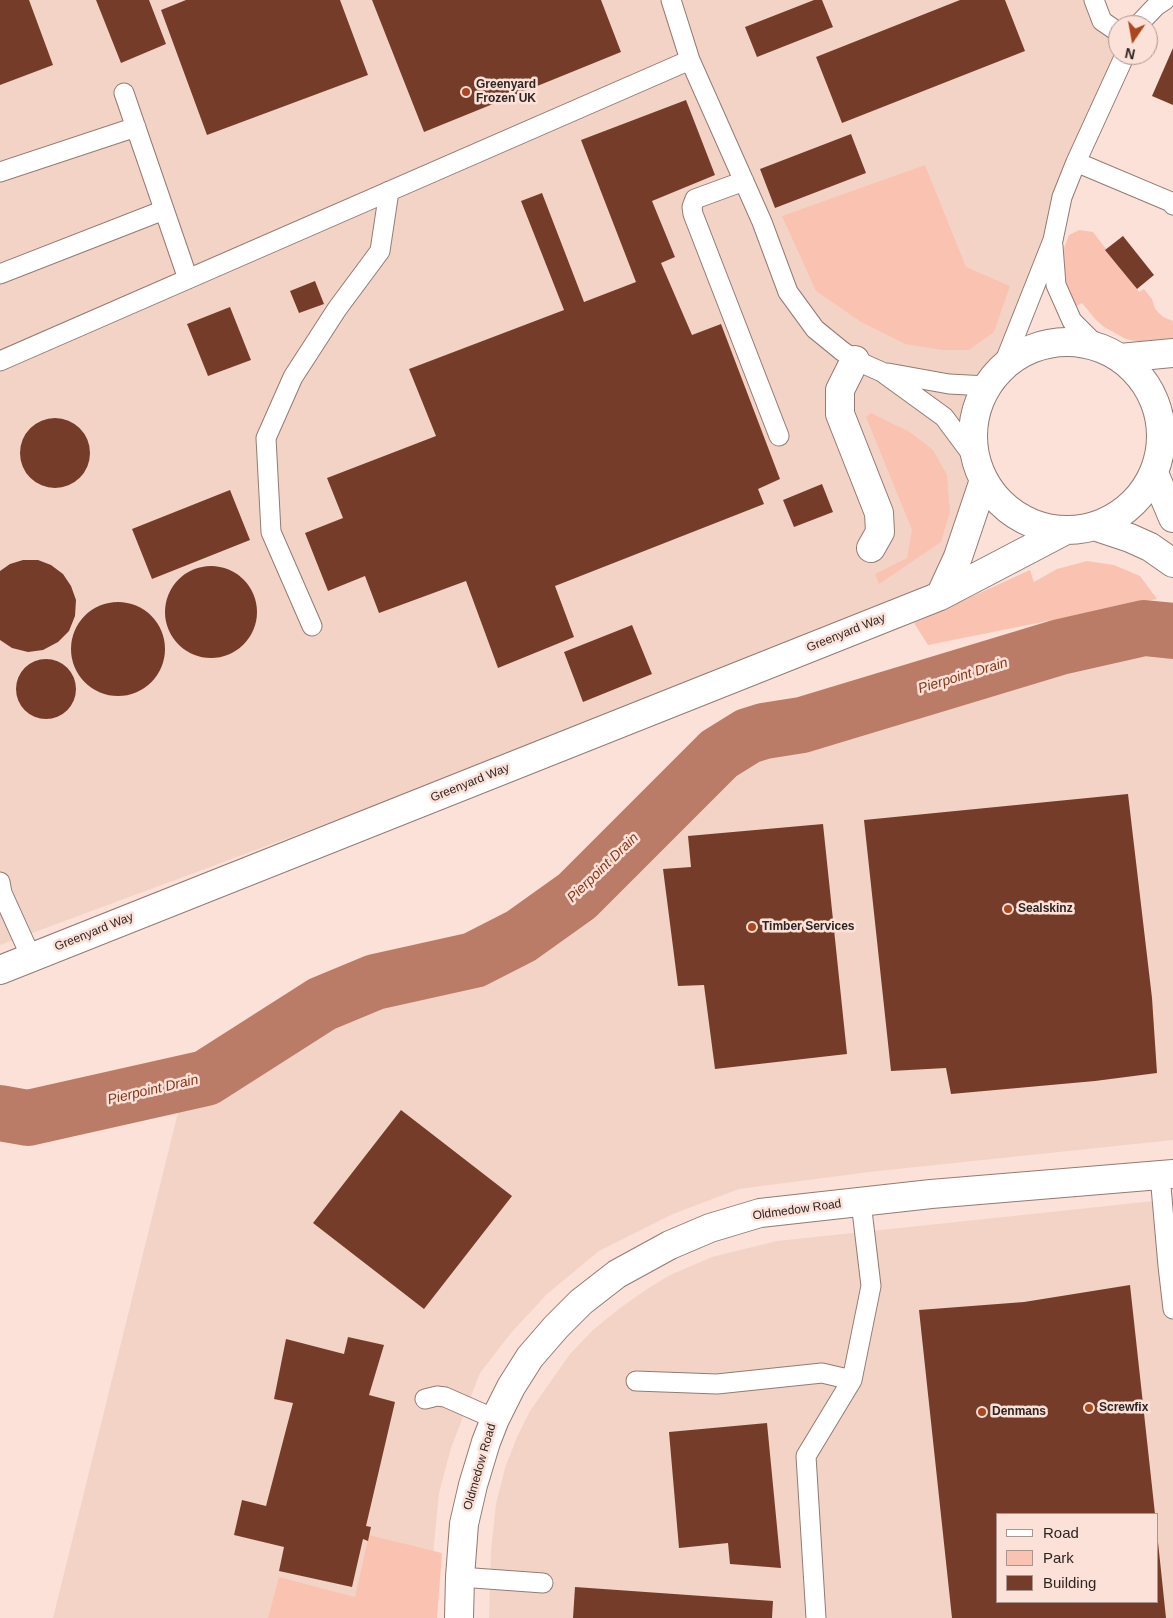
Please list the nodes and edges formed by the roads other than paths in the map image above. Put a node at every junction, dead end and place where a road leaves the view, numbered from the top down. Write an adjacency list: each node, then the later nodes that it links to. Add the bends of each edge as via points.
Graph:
1 (671, 0): 6 (lane)
2 (1094, 0): 5 (lane, via 1102,21)
3 (1165, 0): 4 (lane)
4 (1147, 15)
5 (1108, 25)
6 (690, 60): 12 (lane); 13 (lane)
7 (1120, 65): 10 (lane)
8 (124, 93): 9 (lane)
9 (136, 127): 11 (lane); 15 (lane)
10 (1076, 162): 14 (lane); 16 (lane, via 1062,197)
11 (0, 172)
12 (744, 181): 21 (lane, via 788,292 815,329); 26 (lane, via 695,199 692,207)
13 (389, 191): 18 (lane); 35 (lane, via 380,251 292,377 266,438 271,532)
14 (1173, 205)
15 (164, 210): 17 (lane); 18 (lane)
16 (1053, 240): 19 (lane, via 1056,286 1072,321); 24 (lane)
17 (0, 274)
18 (188, 279): 22 (lane)
19 (1109, 352): 20 (street); 24 (street, via 1075,342 1052,343 1023,352); 25 (street, via 1135,370 1147,386 1157,407 1160,424)
20 (1173, 353)
21 (855, 360): 23 (lane); 32 (street, via 840,390 840,414 879,513 880,532)
22 (0, 361)
23 (882, 372): 24 (lane, via 949,384); 27 (lane, via 944,416)
24 (995, 376): 27 (street, via 977,409 973,436)
25 (1167, 430): 28 (street)
26 (779, 436)
27 (980, 470): 31 (street, via 998,500 1018,516 1041,526); 34 (street, via 958,558)
28 (1154, 473): 29 (street); 30 (street, via 1139,496 1119,514)
29 (1173, 518)
30 (1094, 526): 31 (street); 33 (street, via 1150,547)
31 (1066, 530): 34 (street, Greenyard Way)
32 (871, 548)
33 (1173, 563)
34 (940, 596): 37 (street, Greenyard Way)
35 (312, 626)
36 (0, 882): 37 (lane)
37 (31, 957): 38 (street, Greenyard Way)
38 (0, 970)
39 (1166, 1174): 40 (street, Oldmedow Road); 41 (lane, via 1168,1266)
40 (861, 1202): 42 (lane, via 871,1286); 45 (street, Oldmedow Road, via 760,1213 710,1228 670,1245 617,1274 582,1302 530,1357)
41 (1173, 1309)
42 (852, 1380): 43 (lane, via 822,1373 717,1384); 49 (lane, via 806,1456)
43 (636, 1382)
44 (425, 1399): 45 (lane, via 445,1397)
45 (495, 1418): 46 (street, Oldmedow Road, via 464,1524)
46 (460, 1577): 47 (lane); 48 (street, Oldmedow Road)
47 (543, 1583)
48 (459, 1618)
49 (816, 1618)

